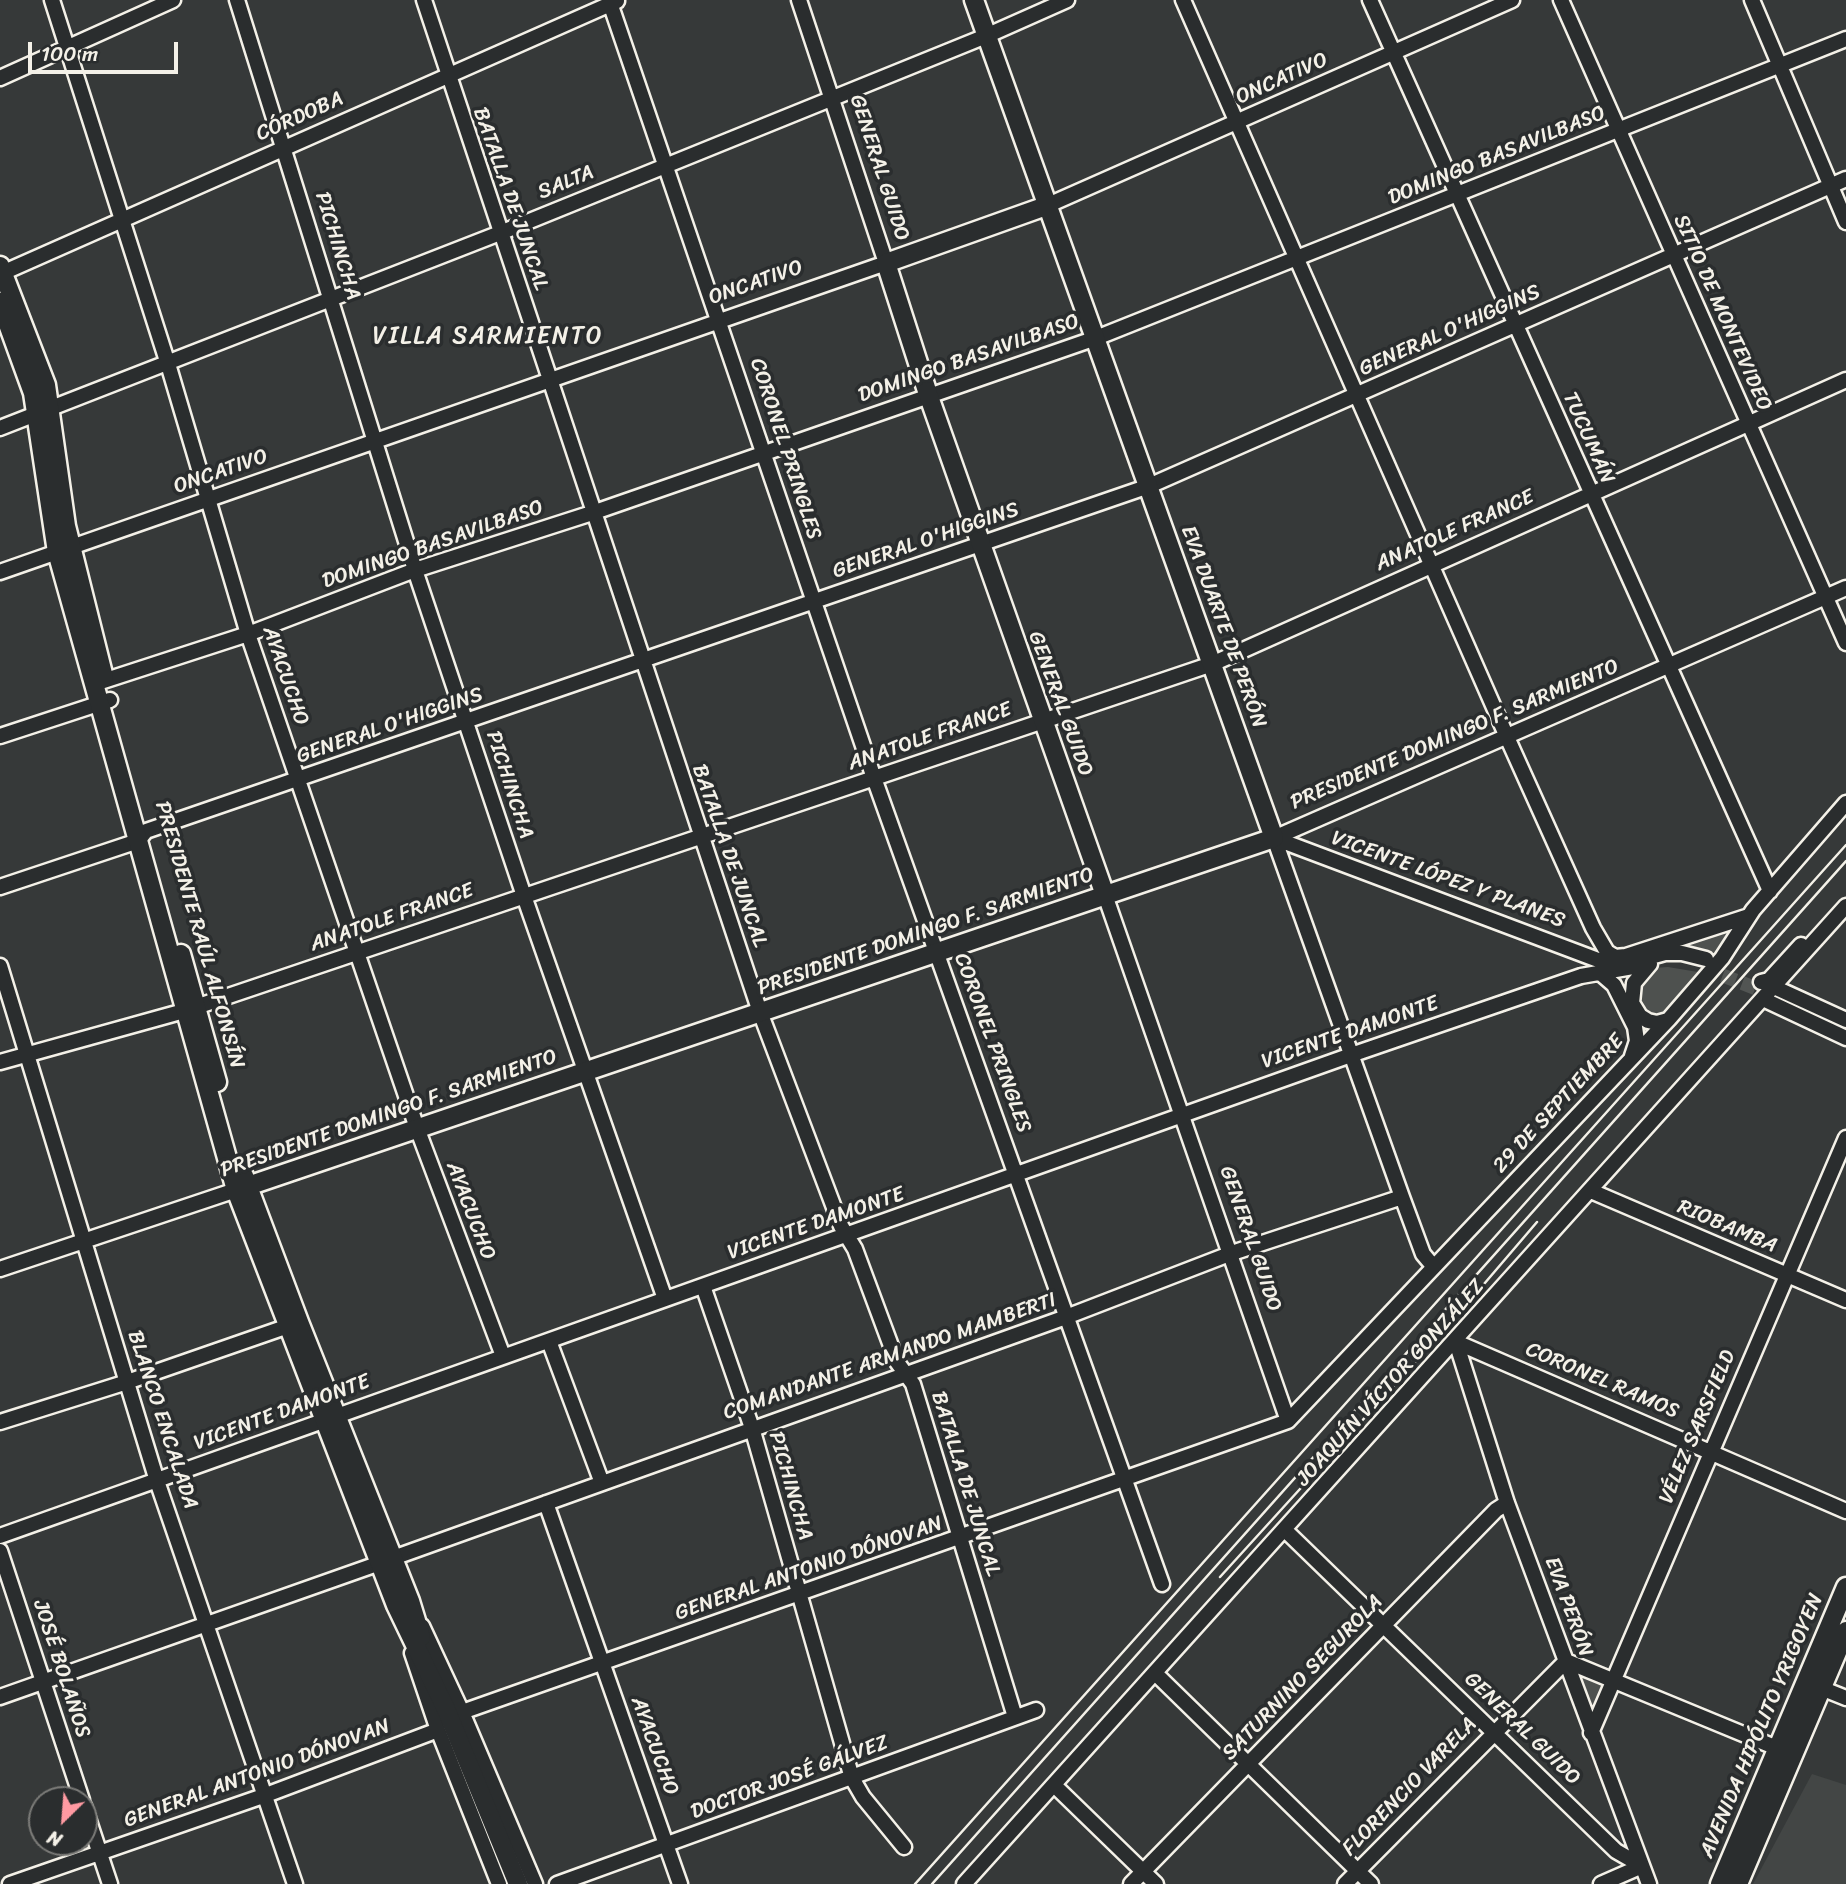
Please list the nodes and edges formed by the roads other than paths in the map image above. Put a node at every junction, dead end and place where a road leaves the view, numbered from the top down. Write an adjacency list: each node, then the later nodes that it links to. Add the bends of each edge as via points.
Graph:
1 (52, 0): 16 (street, AYACUCHO)
2 (173, 0): 16 (street)
3 (237, 0): 24 (street, PICHINCHA)
4 (424, 0): 19 (street, BATALLA DE JUNCAL)
5 (799, 0): 21 (street, GENERAL GUIDO)
6 (974, 0): 14 (main road, EVA DUARTE DE PERÓN)
7 (1067, 0): 14 (street, SALTA)
8 (1183, 0): 22 (street)
9 (1370, 0): 17 (street, TUCUMÁN)
10 (1512, 0): 17 (street, ONCATIVO)
11 (1561, 0): 23 (street, SITIO DE MONTEVIDEO)
12 (1752, 0): 18 (street)
13 (612, 1): 19 (street, CÓRDOBA); 25 (street, CORONEL PRINGLES)
14 (986, 36): 21 (street, SALTA); 29 (main road, EVA DUARTE DE PERÓN)
15 (1846, 39): 18 (street, DOMINGO BASAVILBASO)
16 (68, 47): 20 (street); 30 (street, AYACUCHO)
17 (1394, 54): 22 (street, ONCATIVO); 28 (street, TUCUMÁN)
18 (1780, 66): 23 (street, DOMINGO BASAVILBASO); 27 (street)
19 (447, 76): 24 (street, CÓRDOBA); 32 (street, BATALLA DE JUNCAL)
20 (0, 78)
21 (833, 98): 25 (street, SALTA); 35 (street, GENERAL GUIDO)
22 (1237, 124): 29 (street, ONCATIVO); 34 (street)
23 (1618, 131): 28 (street, DOMINGO BASAVILBASO); 33 (street, SITIO DE MONTEVIDEO)
24 (284, 147): 30 (street, CÓRDOBA); 37 (street, PICHINCHA)
25 (665, 166): 32 (street, SALTA); 39 (street, CORONEL PRINGLES)
26 (1846, 178): 27 (street, GENERAL O'HIGGINS)
27 (1830, 186): 31 (street); 33 (street, GENERAL O'HIGGINS)
28 (1459, 194): 34 (street, DOMINGO BASAVILBASO); 40 (street, TUCUMÁN)
29 (1046, 206): 35 (main road, ONCATIVO); 41 (main road, EVA DUARTE DE PERÓN)
30 (122, 220): 36 (street, CÓRDOBA); 42 (street, AYACUCHO)
31 (1846, 222)
32 (499, 233): 37 (street, SALTA); 44 (street, BATALLA DE JUNCAL)
33 (1673, 256): 40 (street, GENERAL O'HIGGINS); 48 (street, SITIO DE MONTEVIDEO)
34 (1296, 258): 41 (street, DOMINGO BASAVILBASO); 46 (street)
35 (886, 263): 39 (street, ONCATIVO); 45 (main road, GENERAL GUIDO)
36 (1, 271): 47 (main road, PRESIDENTE RAÚL ALFONSÍN, via 46,385)
37 (331, 300): 42 (street, SALTA); 50 (street, PICHINCHA)
38 (0, 302): 47 (main road, PRESIDENTE RAÚL ALFONSÍN)
39 (719, 319): 44 (street, ONCATIVO); 51 (street, CORONEL PRINGLES)
40 (1516, 325): 46 (street, GENERAL O'HIGGINS); 53 (street, TUCUMÁN)
41 (1096, 338): 45 (street, DOMINGO BASAVILBASO); 52 (main road, EVA DUARTE DE PERÓN)
42 (168, 364): 47 (street, SALTA); 54 (street, AYACUCHO)
43 (1846, 380): 48 (street, ANATOLE FRANCE)
44 (550, 381): 50 (street, ONCATIVO); 55 (street, BATALLA DE JUNCAL)
45 (928, 394): 51 (street, DOMINGO BASAVILBASO); 56 (main road, GENERAL GUIDO)
46 (1359, 395): 52 (street, GENERAL O'HIGGINS); 58 (street)
47 (44, 413): 49 (street, SALTA); 57 (main road, PRESIDENTE RAÚL ALFONSÍN)
48 (1749, 423): 53 (street, ANATOLE FRANCE); 62 (street, SITIO DE MONTEVIDEO)
49 (0, 428)
50 (376, 442): 54 (street, ONCATIVO); 59 (street, PICHINCHA)
51 (764, 453): 55 (street, DOMINGO BASAVILBASO); 63 (street, CORONEL PRINGLES)
52 (1149, 486): 56 (street, GENERAL O'HIGGINS); 67 (main road, EVA DUARTE DE PERÓN)
53 (1590, 494): 58 (street, ANATOLE FRANCE); 68 (street, TUCUMÁN)
54 (210, 500): 57 (street, ONCATIVO); 64 (street, AYACUCHO)
55 (592, 513): 59 (street, DOMINGO BASAVILBASO); 66 (street, BATALLA DE JUNCAL)
56 (981, 544): 63 (street, GENERAL O'HIGGINS); 71 (main road, GENERAL GUIDO)
57 (64, 551): 60 (street, ONCATIVO); 69 (main road, PRESIDENTE RAÚL ALFONSÍN)
58 (1432, 564): 67 (street, ANATOLE FRANCE); 74 (street)
59 (415, 570): 64 (street, DOMINGO BASAVILBASO); 72 (street, PICHINCHA)
60 (0, 572)
61 (1846, 588): 62 (street, PRESIDENTE DOMINGO F. SARMIENTO)
62 (1825, 597): 65 (street, SITIO DE MONTEVIDEO); 68 (street, PRESIDENTE DOMINGO F. SARMIENTO)
63 (814, 602): 66 (street, GENERAL O'HIGGINS); 75 (street, CORONEL PRINGLES)
64 (248, 634): 69 (street, DOMINGO BASAVILBASO); 76 (street, AYACUCHO)
65 (1846, 643)
66 (641, 661): 72 (street, GENERAL O'HIGGINS); 79 (street, BATALLA DE JUNCAL)
67 (1212, 664): 71 (street, ANATOLE FRANCE); 80 (main road, EVA DUARTE DE PERÓN)
68 (1668, 667): 74 (street, PRESIDENTE DOMINGO F. SARMIENTO); 82 (street, TUCUMÁN)
69 (99, 683): 70 (main road, PRESIDENTE RAÚL ALFONSÍN)
70 (104, 702): 73 (street); 78 (main road, PRESIDENTE RAÚL ALFONSÍN)
71 (1042, 721): 75 (street, ANATOLE FRANCE); 84 (main road, GENERAL GUIDO)
72 (466, 722): 76 (street, GENERAL O'HIGGINS); 85 (street, PICHINCHA)
73 (0, 736)
74 (1507, 737): 80 (street, PRESIDENTE DOMINGO F. SARMIENTO); 91 (street, via 1607,951)
75 (874, 778): 79 (street, ANATOLE FRANCE); 90 (street, CORONEL PRINGLES)
76 (299, 781): 78 (street, GENERAL O'HIGGINS); 88 (street, AYACUCHO)
77 (1846, 803): 82 (street, 29 DE SEPTIEMBRE)
78 (142, 836): 81 (street, GENERAL O'HIGGINS); 98 (main road, PRESIDENTE RAÚL ALFONSÍN)
79 (700, 837): 85 (street, ANATOLE FRANCE); 99 (street, BATALLA DE JUNCAL)
80 (1274, 838): 84 (main road, PRESIDENTE DOMINGO F. SARMIENTO); 89 (street, VICENTE LÓPEZ Y PLANES); 105 (street, EVA DUARTE DE PERÓN)
81 (0, 887)
82 (1770, 891): 87 (street, 29 DE SEPTIEMBRE)
83 (1846, 894): 95 (street, via 1769,980)
84 (1105, 895): 90 (main road, PRESIDENTE DOMINGO F. SARMIENTO); 109 (street, GENERAL GUIDO)
85 (524, 896): 88 (street, ANATOLE FRANCE); 108 (street, PICHINCHA)
86 (1846, 906): 96 (street, JOAQUÍN VÍCTOR GONZÁLEZ)
87 (1749, 916): 91 (street, VICENTE DAMONTE); 100 (street, 29 DE SEPTIEMBRE, via 1723,958)
88 (357, 952): 98 (street, ANATOLE FRANCE); 110 (street, AYACUCHO)
89 (1579, 952): 91 (street, VICENTE LÓPEZ Y PLANES); 94 (street, via 1584,963)
90 (937, 953): 99 (main road, PRESIDENTE DOMINGO F. SARMIENTO); 112 (street, CORONEL PRINGLES)
91 (1607, 964): 92 (street, VICENTE DAMONTE); 92 (street, VICENTE DAMONTE, via 1622,965 1665,953 1705,963 1675,960); 94 (street, VICENTE DAMONTE); 106 (street, via 1635,1027 1637,1041)
92 (1650, 964): 100 (street, via 1634,983 1632,1003 1648,1021)
93 (0, 966): 104 (street, BLANCO ENCALADA)
94 (1581, 976): 105 (street, VICENTE DAMONTE)
95 (1760, 982)
96 (1779, 993): 97 (street, JOAQUÍN VÍCTOR GONZÁLEZ); 101 (street); 102 (street)
97 (1765, 1000): 103 (street); 114 (street, JOAQUÍN VÍCTOR GONZÁLEZ)
98 (190, 1009): 104 (street, ANATOLE FRANCE); 113 (main road, PRESIDENTE RAÚL ALFONSÍN)
99 (760, 1012): 108 (main road, PRESIDENTE DOMINGO F. SARMIENTO); 116 (street, BATALLA DE JUNCAL)
100 (1669, 1019): 106 (street, 29 DE SEPTIEMBRE)
101 (1846, 1020)
102 (1846, 1028)
103 (1846, 1038)
104 (26, 1055): 107 (street, ANATOLE FRANCE); 117 (street, BLANCO ENCALADA)
105 (1350, 1055): 109 (street, VICENTE DAMONTE); 115 (street, EVA DUARTE DE PERÓN)
106 (1630, 1060): 119 (street, 29 DE SEPTIEMBRE)
107 (0, 1062)
108 (586, 1071): 110 (main road, PRESIDENTE DOMINGO F. SARMIENTO); 123 (street, PICHINCHA)
109 (1183, 1114): 112 (street, VICENTE DAMONTE); 118 (street, GENERAL GUIDO)
110 (417, 1128): 113 (main road, PRESIDENTE DOMINGO F. SARMIENTO); 129 (street, AYACUCHO)
111 (1846, 1138): 121 (street, VÉLEZ SARSFIELD)
112 (1017, 1174): 116 (street, VICENTE DAMONTE); 125 (street, CORONEL PRINGLES)
113 (242, 1187): 117 (street, PRESIDENTE DOMINGO F. SARMIENTO); 126 (main road, PRESIDENTE RAÚL ALFONSÍN)
114 (1591, 1191): 121 (street, RIOBAMBA); 128 (street, JOAQUÍN VÍCTOR GONZÁLEZ)
115 (1402, 1197): 118 (street, COMANDANTE ARMANDO MAMBERTI); 119 (street, EVA DUARTE DE PERÓN, via 1423,1254)
116 (847, 1236): 122 (street, VICENTE DAMONTE); 130 (street, BATALLA DE JUNCAL)
117 (83, 1241): 120 (street, PRESIDENTE DOMINGO F. SARMIENTO); 131 (street, BLANCO ENCALADA)
118 (1232, 1254): 125 (street, COMANDANTE ARMANDO MAMBERTI); 133 (street, GENERAL GUIDO)
119 (1434, 1267): 133 (street, 29 DE SEPTIEMBRE)
120 (0, 1269)
121 (1786, 1275): 124 (street, RIOBAMBA); 136 (street, VÉLEZ SARSFIELD)
122 (703, 1286): 123 (street, VICENTE DAMONTE); 135 (street, PICHINCHA)
123 (665, 1299): 127 (street, VICENTE DAMONTE)
124 (1846, 1300)
125 (1066, 1317): 130 (street, COMANDANTE ARMANDO MAMBERTI); 137 (street, CORONEL PRINGLES)
126 (292, 1324): 131 (street); 132 (main road, PRESIDENTE RAÚL ALFONSÍN)
127 (549, 1341): 129 (street, VICENTE DAMONTE); 139 (street)
128 (1456, 1342): 136 (street, CORONEL RAMOS); 141 (street, EVA PERÓN); 143 (street, JOAQUÍN VÍCTOR GONZÁLEZ)
129 (503, 1356): 132 (street, VICENTE DAMONTE)
130 (904, 1373): 135 (street, COMANDANTE ARMANDO MAMBERTI); 145 (street, BATALLA DE JUNCAL, via 913,1384)
131 (127, 1382): 134 (street); 138 (street, BLANCO ENCALADA)
132 (329, 1417): 138 (street, VICENTE DAMONTE); 147 (main road, PRESIDENTE RAÚL ALFONSÍN)
133 (1288, 1421): 137 (street, GENERAL ANTONIO DÓNOVAN)
134 (0, 1422)
135 (752, 1428): 139 (street, COMANDANTE ARMANDO MAMBERTI); 150 (street, PICHINCHA)
136 (1710, 1451): 142 (street, CORONEL RAMOS); 158 (street, VÉLEZ SARSFIELD)
137 (1125, 1480): 145 (street, GENERAL ANTONIO DÓNOVAN); 148 (street, CORONEL PRINGLES)
138 (157, 1481): 144 (street, VICENTE DAMONTE); 152 (street, BLANCO ENCALADA)
139 (602, 1483): 140 (street, COMANDANTE ARMANDO MAMBERTI)
140 (546, 1503): 147 (street, COMANDANTE ARMANDO MAMBERTI); 156 (street, AYACUCHO)
141 (1507, 1503): 153 (street, SATURNINO SEGUROLA); 155 (street, EVA PERÓN)
142 (1846, 1511)
143 (1286, 1531): 153 (street, GENERAL GUIDO); 157 (street, JOAQUÍN VÍCTOR GONZÁLEZ)
144 (0, 1536)
145 (959, 1539): 150 (street, GENERAL ANTONIO DÓNOVAN); 165 (street, BATALLA DE JUNCAL)
146 (0, 1552): 159 (street, JOSÉ BOLAÑOS)
147 (386, 1560): 151 (main road, PRESIDENTE RAÚL ALFONSÍN); 152 (street, COMANDANTE ARMANDO MAMBERTI)
148 (1162, 1584)
149 (1846, 1587): 169 (main road, AVENIDA HIPÓLITO YRIGOYEN)
150 (800, 1595): 156 (street, GENERAL ANTONIO DÓNOVAN); 171 (street, PICHINCHA)
151 (403, 1603): 163 (street, PRESIDENTE RAÚL ALFONSÍN); 163 (main road, PRESIDENTE RAÚL ALFONSÍN, via 435,1684); 166 (street, PRESIDENTE RAÚL ALFONSÍN)
152 (208, 1623): 159 (street, COMANDANTE ARMANDO MAMBERTI); 174 (street, BLANCO ENCALADA)
153 (1384, 1625): 167 (street, GENERAL GUIDO); 170 (street, SATURNINO SEGUROLA)
154 (1846, 1631): 160 (main road, AVENIDA HIPÓLITO YRIGOYEN)
155 (1566, 1661): 158 (street); 167 (street, FLORENCIO VARELA); 168 (street, EVA PERÓN)
156 (602, 1663): 163 (street, GENERAL ANTONIO DÓNOVAN); 175 (street, AYACUCHO)
157 (1155, 1672): 170 (street); 172 (street, JOAQUÍN VÍCTOR GONZÁLEZ)
158 (1612, 1679): 168 (street, VÉLEZ SARSFIELD); 169 (street)
159 (43, 1682): 161 (street, COMANDANTE ARMANDO MAMBERTI); 173 (street, JOSÉ BOLAÑOS)
160 (1821, 1688): 162 (street); 198 (main road, AVENIDA HIPÓLITO YRIGOYEN)
161 (0, 1697)
162 (1846, 1698)
163 (454, 1710): 186 (main road); 187 (street)
164 (1036, 1710): 165 (street, DOCTOR JOSÉ GÁLVEZ)
165 (1015, 1717): 171 (street, DOCTOR JOSÉ GÁLVEZ)
166 (438, 1730): 174 (street, GENERAL ANTONIO DÓNOVAN); 185 (street, PRESIDENTE RAÚL ALFONSÍN)
167 (1492, 1733): 179 (street, GENERAL GUIDO, via 1616,1851); 180 (street, FLORENCIO VARELA)
168 (1591, 1733): 179 (street, EVA PERÓN)
169 (1777, 1748): 197 (main road, AVENIDA HIPÓLITO YRIGOYEN)
170 (1249, 1765): 180 (street); 181 (street, SATURNINO SEGUROLA)
171 (852, 1778): 175 (street, DOCTOR JOSÉ GÁLVEZ); 177 (street, PICHINCHA)
172 (1054, 1785): 181 (street); 190 (street, JOAQUÍN VÍCTOR GONZÁLEZ)
173 (77, 1786)
174 (266, 1795): 178 (street, GENERAL ANTONIO DÓNOVAN); 184 (street, BLANCO ENCALADA)
175 (667, 1845): 188 (street, DOCTOR JOSÉ GÁLVEZ); 189 (street, AYACUCHO)
176 (98, 1847): 178 (street)
177 (904, 1847)
178 (100, 1853): 182 (street, GENERAL ANTONIO DÓNOVAN); 183 (street)
179 (1642, 1866): 195 (street); 196 (street, EVA PERÓN)
180 (1358, 1871): 193 (street, FLORENCIO VARELA); 194 (street)
181 (1143, 1872): 191 (street, SATURNINO SEGUROLA); 192 (street)
182 (10, 1884)
183 (110, 1884)
184 (295, 1884)
185 (499, 1884)
186 (518, 1884)
187 (535, 1884)
188 (557, 1884)
189 (680, 1884)
190 (964, 1884)
191 (1131, 1884)
192 (1156, 1884)
193 (1345, 1884)
194 (1371, 1884)
195 (1601, 1884)
196 (1649, 1884)
197 (1720, 1884)
198 (1738, 1884)

